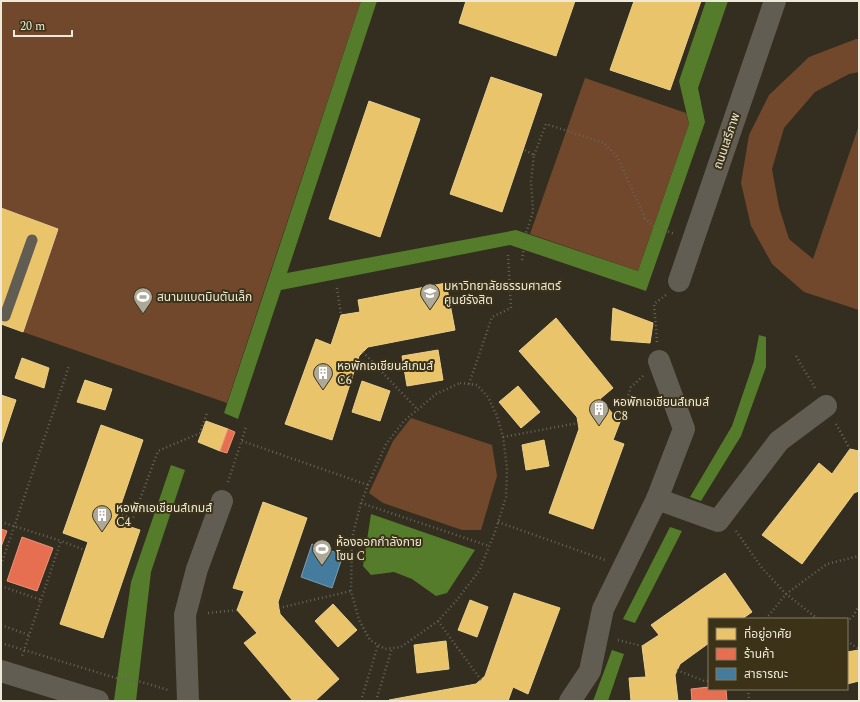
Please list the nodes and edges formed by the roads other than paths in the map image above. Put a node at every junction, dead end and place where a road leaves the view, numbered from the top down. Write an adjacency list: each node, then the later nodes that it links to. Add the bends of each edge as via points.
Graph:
1 (775, 1): 3 (street, ถนนเสรีภาพ)
2 (32, 240): 4 (lane, via 5,316)
3 (679, 281)
4 (1, 315)
5 (659, 362): 7 (street, via 684,429)
6 (826, 406): 7 (street, via 779,441 718,521)
7 (657, 499): 12 (street, via 603,609 590,671)
8 (222, 501): 10 (street, via 197,569 185,615)
9 (8, 673): 11 (street)
10 (187, 699)
11 (98, 701)
12 (570, 701)

